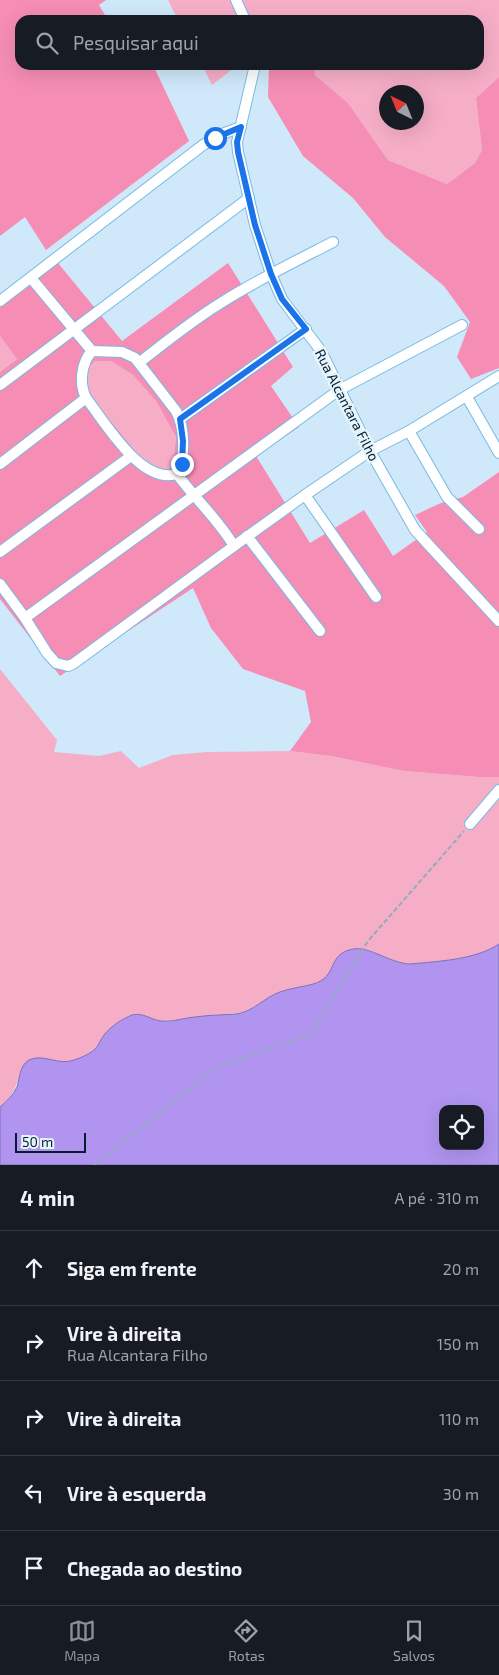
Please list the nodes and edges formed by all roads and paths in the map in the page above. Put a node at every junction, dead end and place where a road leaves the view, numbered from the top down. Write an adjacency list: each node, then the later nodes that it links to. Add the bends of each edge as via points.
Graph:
1 (236, 0): 2 (street)
2 (243, 15)
3 (254, 70): 4 (street, Rua Alcantara Filho)
4 (241, 127): 5 (street, Rua Alcantara Filho, via 238,152); 8 (street, via 203,145)
5 (249, 198): 7 (street, Rua Alcantara Filho); 11 (street)
6 (333, 242): 7 (street)
7 (271, 274): 12 (street, Rua Alcantara Filho, via 282,299); 14 (street, via 216,306)
8 (31, 278): 9 (street); 11 (street)
9 (0, 301)
10 (462, 325): 17 (street)
11 (74, 329): 13 (street); 16 (street)
12 (306, 329): 17 (street, Rua Alcantara Filho, via 321,351); 20 (street)
13 (92, 351): 14 (street, via 122,352); 19 (street, via 83,369)
14 (140, 362): 20 (street)
15 (499, 376): 18 (street)
16 (0, 385)
17 (339, 390): 22 (street, Rua Alcantara Filho); 28 (street)
18 (467, 397): 21 (street); 23 (street)
19 (86, 398): 24 (street); 25 (street)
20 (180, 419): 26 (street, via 183,441)
21 (409, 431): 22 (street); 29 (street, via 447,497)
22 (370, 451): 27 (street); 36 (street, Rua Alcantara Filho, via 420,537)
23 (499, 453)
24 (131, 456): 26 (street, via 148,470); 32 (street)
25 (0, 464)
26 (177, 474): 28 (street)
27 (305, 495): 30 (street); 34 (street)
28 (194, 496): 31 (street, via 221,525); 35 (street)
29 (479, 529)
30 (247, 536): 31 (street); 37 (street)
31 (234, 546): 35 (street, via 68,666 56,663 47,653)
32 (0, 552)
33 (0, 584): 35 (street)
34 (376, 597)
35 (25, 618)
36 (499, 621)
37 (320, 631)
38 (499, 790): 39 (street)
39 (470, 824): 40 (path, via 368,941 311,1034 218,1067)
40 (94, 1165)

